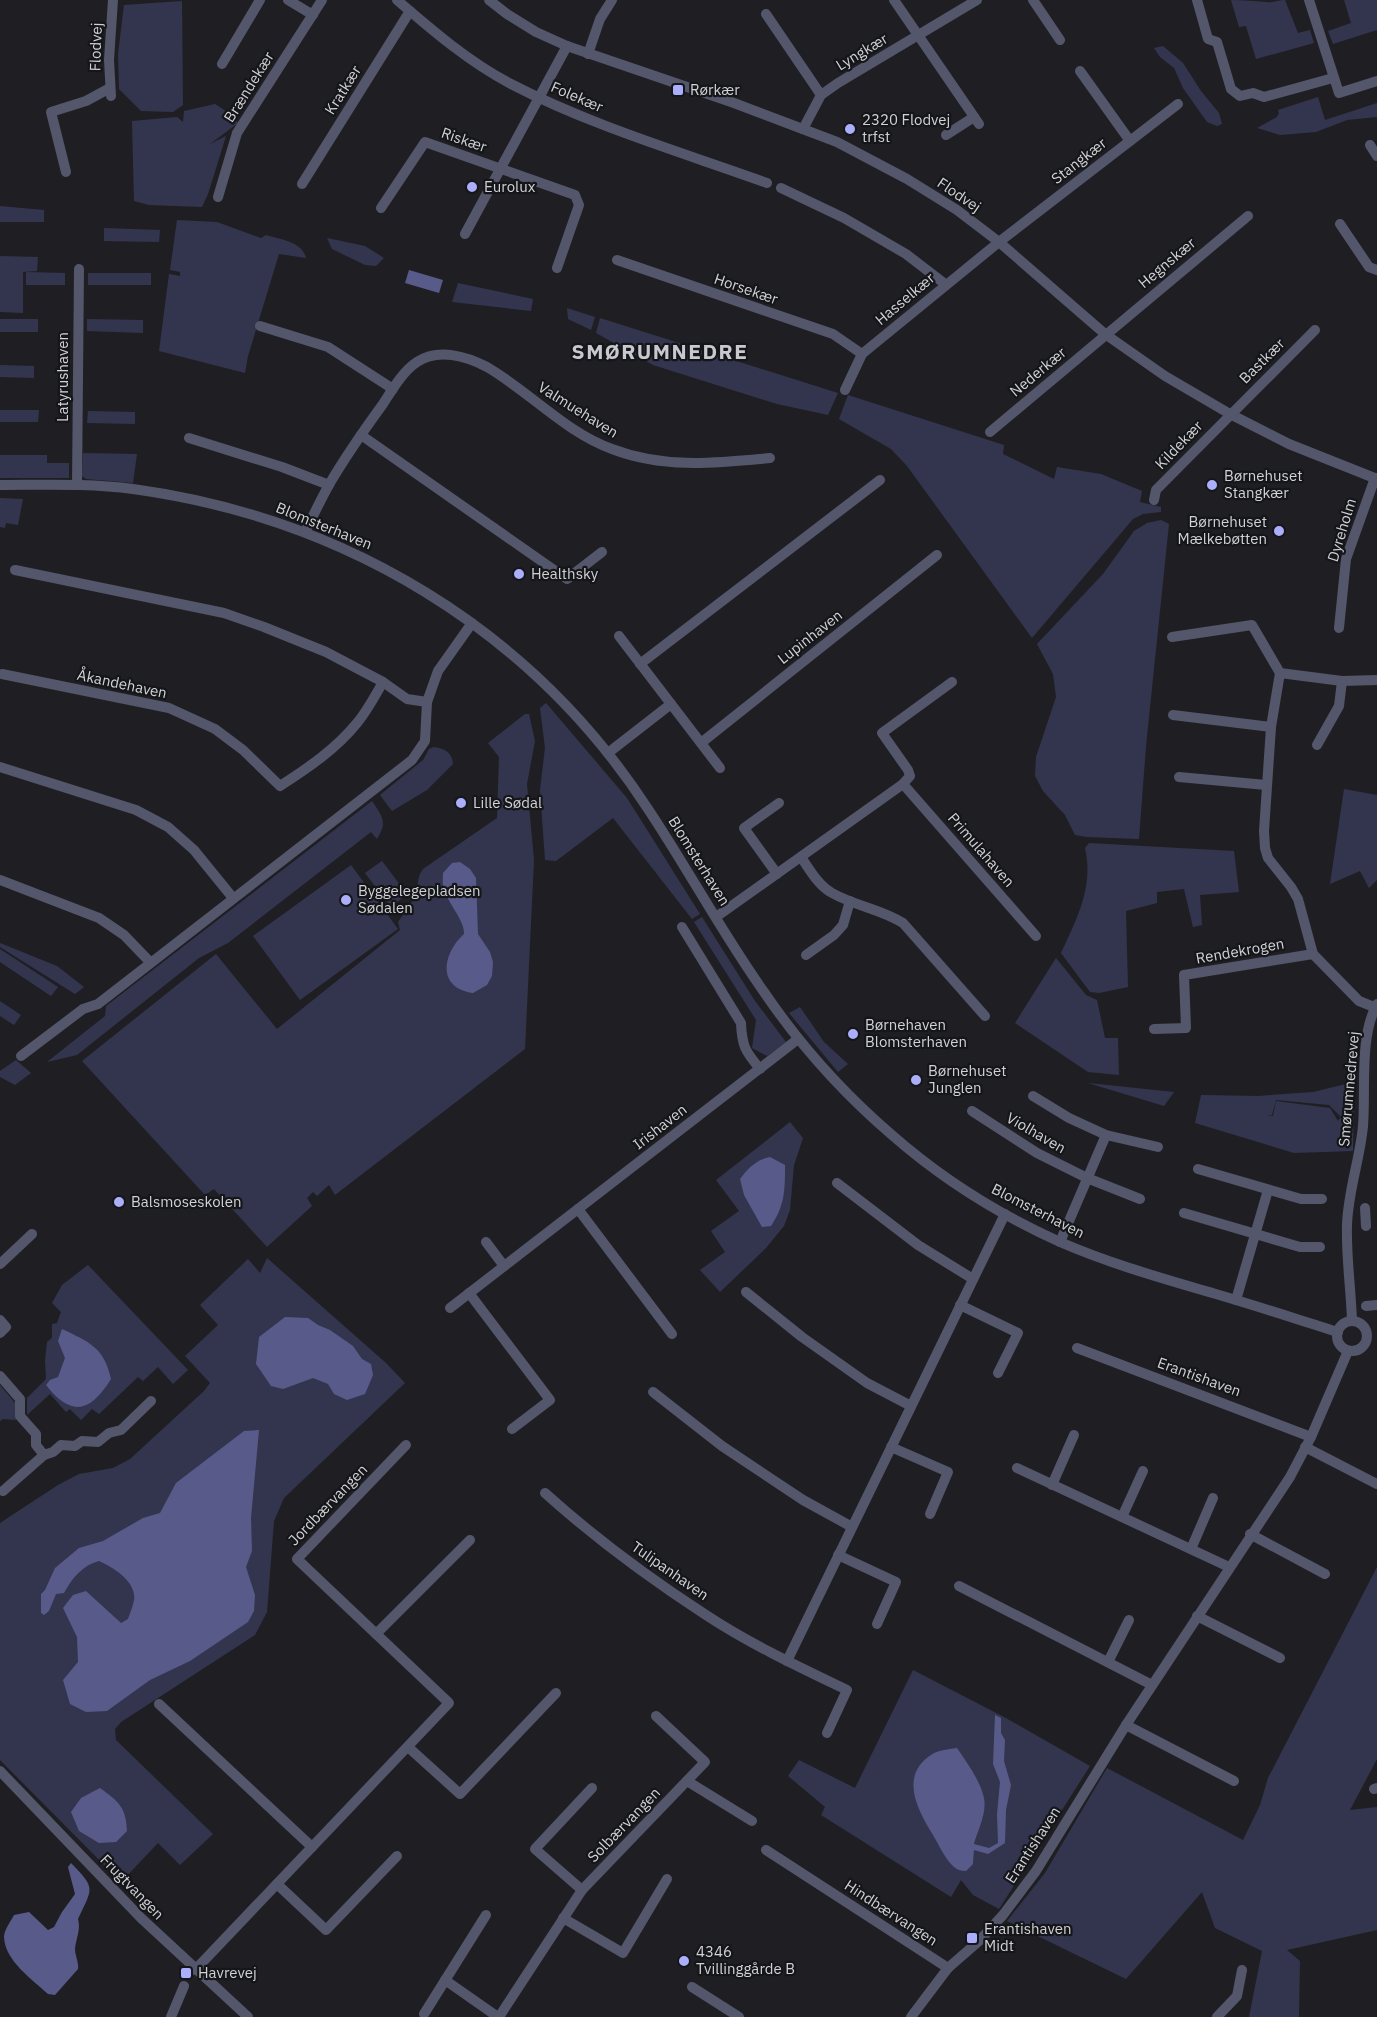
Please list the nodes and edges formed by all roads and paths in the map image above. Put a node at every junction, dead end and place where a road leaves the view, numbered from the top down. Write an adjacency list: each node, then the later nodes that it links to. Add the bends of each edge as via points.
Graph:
1 (113, 0): 33 (street, Flodvej, via 110,92 51,112)
2 (260, 0): 20 (street)
3 (288, 0): 15 (street)
4 (322, 0): 15 (street, Brændekær)
5 (397, 0): 13 (street, Folekær)
6 (489, 0): 18 (street, Flodvej, via 536,32)
7 (612, 0): 19 (street, via 600,19)
8 (894, 0): 16 (street)
9 (977, 0): 16 (street, Lyngkær)
10 (1033, 0): 17 (street)
11 (1197, 0): 22 (street, via 1208,39 1217,42 1231,89 1240,96 1253,93 1264,98)
12 (1309, 0): 22 (street)
13 (410, 11): 25 (street, Folekær, via 473,61); 35 (street, Kratkær)
14 (766, 14): 24 (street)
15 (313, 15): 37 (street, Brændekær, via 237,133)
16 (918, 36): 24 (street, Lyngkær); 28 (street, via 976,121)
17 (1060, 40)
18 (567, 46): 19 (street, Flodvej); 25 (street, Riskær)
19 (588, 54): 27 (street, Flodvej)
20 (222, 64)
21 (1080, 70): 29 (street)
22 (1333, 78): 23 (street, via 1339,93)
23 (1377, 81)
24 (821, 95): 27 (street)
25 (539, 97): 32 (street, Riskær); 34 (street, Folekær, via 586,119)
26 (1179, 104): 29 (street, Stangkær)
27 (803, 129): 42 (street, Flodvej, via 837,142 907,179)
28 (946, 135)
29 (1130, 141): 42 (street, Stangkær)
30 (1370, 145): 31 (street)
31 (1377, 156)
32 (501, 168): 38 (street, Riskær, via 424,142); 41 (street, Riskær); 44 (street, Riskær, via 575,195 579,205)
33 (66, 172)
34 (767, 183)
35 (302, 184)
36 (781, 188): 47 (street, via 906,254)
37 (218, 197)
38 (381, 208)
39 (1248, 216): 50 (street, Hegnskær)
40 (1340, 224): 46 (street, via 1369,267)
41 (465, 234)
42 (999, 242): 47 (street, Hasselkær); 50 (street, Flodvej)
43 (617, 260): 51 (street, Horsekær, via 833,334)
44 (557, 268)
45 (79, 269): 62 (street, Latyrushaven)
46 (1377, 270)
47 (945, 284): 51 (street, Hasselkær)
48 (260, 326): 52 (street, via 328,347)
49 (1315, 330): 54 (street, Bastkær)
50 (1105, 334): 54 (street, Flodvej, via 1165,376); 55 (street, Nederkær)
51 (862, 354): 53 (street, Hasselkær)
52 (393, 389): 56 (street, Valmuehaven); 58 (street, Valmuehaven, via 417,362 431,356 465,358 486,367 611,449 670,463)
53 (845, 390)
54 (1230, 414): 59 (street, Flodvej, via 1289,444); 64 (street, Kildekær, via 1156,490)
55 (990, 432)
56 (361, 435): 63 (street, Valmuehaven); 66 (street, via 567,579)
57 (189, 438): 63 (street)
58 (770, 458)
59 (1376, 478): 70 (street, Dyreholm, via 1346,559)
60 (880, 480): 73 (street)
61 (0, 485): 62 (street, Blomsterhaven)
62 (77, 485): 65 (street, Blomsterhaven, via 136,489 210,503)
63 (329, 485): 65 (street, Valmuehaven)
64 (1154, 500)
65 (305, 532): 69 (street, Blomsterhaven, via 407,579)
66 (602, 552)
67 (937, 555): 84 (street, Lupinhaven)
68 (15, 570): 78 (street, via 224,613 309,644)
69 (472, 623): 80 (street, via 438,671); 86 (street, Blomsterhaven, via 535,675)
70 (1339, 628)
71 (619, 636): 73 (street)
72 (1172, 637): 74 (street, via 1251,625)
73 (640, 664): 81 (street)
74 (1280, 673): 77 (street); 83 (street)
75 (2, 674): 78 (street, Åkandehaven, via 169,708 215,729 280,786 339,742 358,722)
76 (1377, 680): 77 (street)
77 (1342, 681): 85 (street, via 1340,706)
78 (383, 682): 80 (street, via 407,699)
79 (952, 682): 90 (street, via 882,733 908,770 910,776)
80 (427, 702): 96 (street, via 425,741 412,760)
81 (671, 704): 84 (street); 86 (street)
82 (1173, 715): 83 (street)
83 (1271, 727): 91 (street)
84 (701, 743): 88 (street)
85 (1317, 745)
86 (608, 753): 98 (street, Blomsterhaven)
87 (0, 767): 96 (street, via 136,810 168,828 194,850)
88 (720, 768)
89 (1179, 777): 91 (street)
90 (903, 784): 93 (street); 100 (street, Primulahaven)
91 (1266, 784): 101 (street, via 1265,849 1298,899)
92 (779, 803): 94 (street, via 744,828)
93 (801, 857): 94 (street); 97 (street, via 819,883)
94 (777, 874): 98 (street)
95 (0, 880): 103 (street, via 99,918 124,935)
96 (233, 898): 103 (street)
97 (850, 901): 102 (street, via 843,925); 105 (street, via 903,923)
98 (716, 916): 107 (street, Blomsterhaven)
99 (682, 927): 109 (street, via 741,1023 745,1051)
100 (1036, 936)
101 (1313, 954): 104 (street, via 1359,1001); 106 (street, Rendekrogen, via 1184,975 1186,1028)
102 (806, 955)
103 (150, 962): 108 (street, via 98,1004 83,1009)
104 (1376, 1007): 137 (street, Smørumnedrevej, via 1368,1032 1362,1131 1349,1198)
105 (985, 1016)
106 (1154, 1029)
107 (798, 1039): 109 (street, Irishaven); 122 (street, Blomsterhaven, via 889,1133 952,1181)
108 (21, 1056)
109 (760, 1069): 120 (street, Irishaven)
110 (1033, 1096): 112 (street, Violhaven)
111 (972, 1111): 115 (street, Violhaven, via 1037,1153)
112 (1106, 1135): 113 (street, Violhaven); 115 (street)
113 (1158, 1148)
114 (1197, 1169): 117 (street)
115 (1087, 1178): 118 (street, Violhaven); 126 (street)
116 (837, 1183): 130 (street, via 918,1245)
117 (1268, 1190): 119 (street); 123 (street)
118 (1140, 1199)
119 (1322, 1199)
120 (578, 1209): 129 (street, Irishaven); 140 (street)
121 (1184, 1213): 123 (street)
122 (1005, 1214): 126 (street, Blomsterhaven); 130 (street)
123 (1255, 1233): 127 (street, via 1300,1247); 133 (street)
124 (32, 1234): 128 (street)
125 (486, 1242): 129 (street)
126 (1060, 1242): 133 (street, Blomsterhaven, via 1119,1265)
127 (1320, 1247)
128 (0, 1264)
129 (504, 1266): 132 (street, Irishaven)
130 (973, 1279): 134 (street)
131 (746, 1292): 148 (street, via 867,1383)
132 (470, 1293): 135 (street, Irishaven); 149 (street, via 550,1400)
133 (1236, 1300): 138 (street, Blomsterhaven)
134 (960, 1305): 144 (street, via 1018,1333); 148 (street)
135 (450, 1308)
136 (0, 1320): 139 (street, via 6,1327)
137 (1352, 1321): 138 (street, via 1343,1324); 141 (street, via 1362,1324)
138 (1338, 1332): 143 (street, via 1338,1341)
139 (0, 1333)
140 (672, 1334)
141 (1372, 1345): 143 (street)
142 (1077, 1348): 151 (street, Erantishaven)
143 (1348, 1351): 151 (street, Erantishaven)
144 (998, 1372)
145 (0, 1376): 155 (street, via 20,1399 20,1416 36,1434 36,1445)
146 (653, 1392): 165 (street, via 731,1452)
147 (151, 1401): 155 (street, via 121,1430 98,1442 61,1446)
148 (911, 1406): 153 (street)
149 (512, 1429)
150 (1074, 1435): 159 (street)
151 (1311, 1437): 154 (street, Erantishaven)
152 (406, 1445): 176 (street, Jordbærvangen, via 297,1559)
153 (891, 1447): 163 (street, via 948,1473); 165 (street)
154 (1305, 1447): 158 (street); 166 (street, Erantishaven, via 1290,1477)
155 (44, 1455): 160 (street)
156 (1017, 1468): 159 (street)
157 (1143, 1471): 164 (street)
158 (1377, 1484)
159 (1052, 1485): 164 (street)
160 (3, 1491)
161 (545, 1493): 178 (street, Tulipanhaven, via 641,1570 707,1616)
162 (1214, 1498): 168 (street)
163 (930, 1514)
164 (1122, 1517): 168 (street)
165 (852, 1527): 169 (street)
166 (1250, 1534): 170 (street, Erantishaven); 171 (street)
167 (470, 1540): 176 (street)
168 (1191, 1549): 170 (street)
169 (838, 1555): 175 (street, via 896,1582); 178 (street)
170 (1229, 1567): 173 (street, Erantishaven)
171 (1325, 1574)
172 (959, 1586): 179 (street)
173 (1197, 1616): 177 (street); 180 (street, Erantishaven)
174 (1129, 1620): 179 (street)
175 (877, 1624)
176 (376, 1634): 186 (street, Jordbærvangen, via 449,1703)
177 (1280, 1658)
178 (787, 1661): 185 (street, Tulipanhaven, via 847,1690)
179 (1108, 1662): 180 (street)
180 (1152, 1684): 184 (street, Erantishaven)
181 (556, 1693): 186 (street, via 460,1794)
182 (159, 1704): 192 (street)
183 (656, 1716): 188 (street, Solbærvangen, via 705,1762)
184 (1126, 1725): 189 (street); 200 (street, Erantishaven, via 1036,1871 1003,1915)
185 (827, 1733)
186 (408, 1747): 192 (street, Jordbærvangen)
187 (0, 1771): 201 (street, Frugtvangen)
188 (687, 1781): 191 (street); 197 (street, Solbærvangen)
189 (1234, 1781)
190 (592, 1788): 197 (street, via 535,1849)
191 (752, 1821)
192 (312, 1847): 196 (street, Jordbærvangen)
193 (766, 1850): 200 (street, Hindbærvangen)
194 (397, 1856): 196 (street, via 326,1930)
195 (667, 1879): 199 (street, via 623,1953)
196 (277, 1884): 201 (street, Jordbærvangen)
197 (582, 1890): 199 (street, Solbærvangen)
198 (486, 1915): 203 (street)
199 (563, 1918): 209 (street, Solbærvangen)
200 (948, 1968): 211 (street)
201 (195, 1970): 208 (street, Frugtvangen)
202 (1242, 1970): 212 (street, via 1237,1996)
203 (445, 1980): 206 (street); 209 (street, Solbærvangen)
204 (184, 1986): 207 (street)
205 (692, 1987): 210 (street)
206 (424, 2014)
207 (171, 2017)
208 (248, 2017)
209 (498, 2017)
210 (739, 2017)
211 (912, 2017)
212 (1216, 2017)

